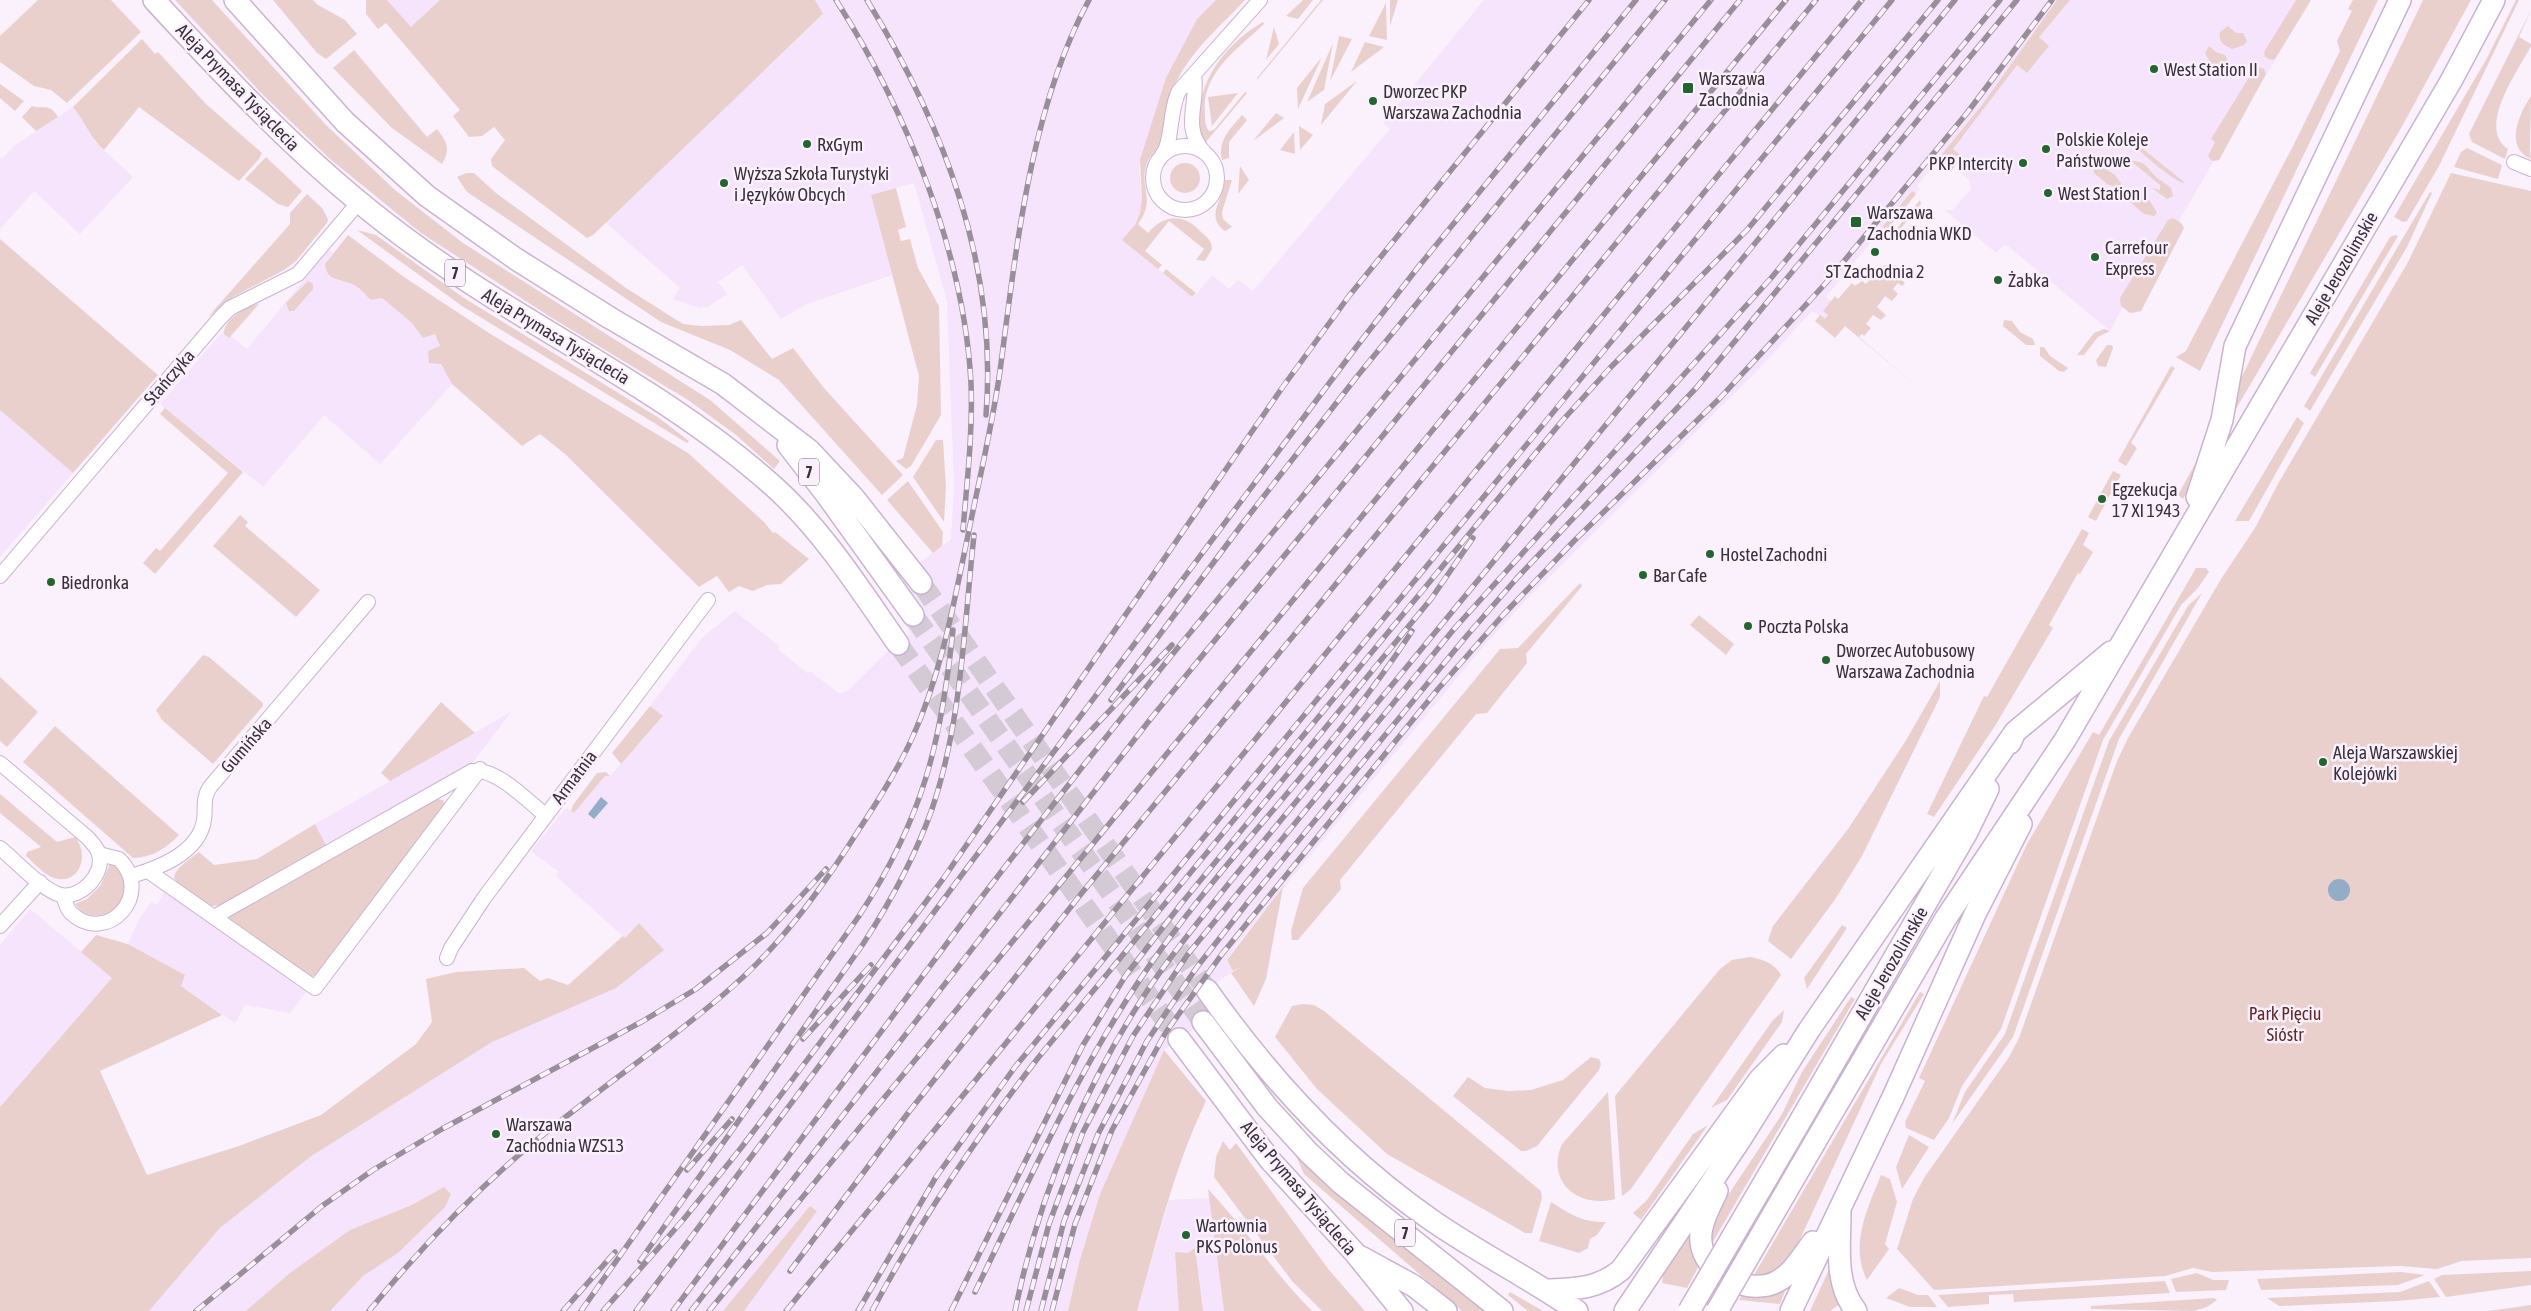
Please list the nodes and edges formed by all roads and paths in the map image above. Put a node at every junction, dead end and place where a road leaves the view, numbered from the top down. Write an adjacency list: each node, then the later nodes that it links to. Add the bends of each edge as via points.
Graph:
1 (154, 0): 11 (main road, Aleja Prymasa Tysiąclecia / 7, via 250,103)
2 (235, 0): 12 (main road, 7, via 345,122 427,196 516,259 723,384)
3 (1260, 0): 6 (street)
4 (2400, 0): 13 (main road, Aleje Jerozolimskie, via 2235,346 2222,420)
5 (2494, 0): 13 (main road, Aleje Jerozolimskie, via 2451,81)
6 (1194, 75): 7 (street, via 1196,85 1191,129); 8 (street, via 1175,98 1168,146)
7 (1204, 152): 8 (street, via 1182,146); 8 (street, via 1215,169 1214,190 1199,206 1185,210 1171,206 1156,192 1153,173)
8 (1162, 155)
9 (2514, 162): 10 (street)
10 (2531, 169)
11 (358, 203): 14 (street, Stańczyka, via 298,274 230,308 220,318); 20 (main road, Aleja Prymasa Tysiąclecia / 7, via 482,292 667,404 721,442 772,485 815,530 840,560)
12 (765, 415): 15 (main road, via 825,466); 18 (main road, 7)
13 (2186, 534): 19 (main road, Aleje Jerozolimskie)
14 (0, 576)
15 (921, 583)
16 (708, 600): 25 (street, Armatnia)
17 (368, 602): 28 (street, Gumińska, via 210,787 204,800 202,827 192,845 182,854)
18 (913, 615)
19 (2122, 642): 21 (main road, Aleje Jerozolimskie); 22 (main road, Aleje Jerozolimskie)
20 (898, 644)
21 (2015, 732): 37 (main road); 48 (main road, Aleje Jerozolimskie, bridge, via 1967,832)
22 (2065, 740): 40 (main road, via 1975,914 1893,1097); 49 (main road, Aleje Jerozolimskie, bridge, via 1946,918)
23 (0, 763): 27 (street, via 88,838)
24 (480, 769): 25 (street, via 493,774); 32 (street); 32 (street, via 315,988)
25 (545, 815): 34 (street, Armatnia, via 479,905)
26 (0, 848): 30 (street)
27 (99, 854): 29 (street, via 119,859); 31 (street, via 100,864 92,880 76,894)
28 (148, 871): 29 (street, Gumińska); 32 (street)
29 (131, 876): 31 (street, via 132,893 126,907 113,920 99,924 80,920 69,911)
30 (40, 882): 31 (street); 33 (street)
31 (62, 895)
32 (214, 918)
33 (0, 926)
34 (447, 958)
35 (1207, 990): 42 (main road, via 1276,1080 1346,1152 1432,1220)
36 (1203, 1022): 45 (main road, 7, via 1267,1107 1309,1153 1341,1183)
37 (1810, 1030): 39 (main road); 42 (main road, via 1760,1079 1621,1270 1589,1287)
38 (1179, 1039): 41 (main road, Aleja Prymasa Tysiąclecia, via 1270,1160)
39 (1740, 1140): 40 (main road, via 1705,1217 1700,1240 1708,1262 1725,1276 1752,1287 1778,1282 1796,1264); 47 (main road)
40 (1840, 1205): 50 (main road); 51 (main road, via 1842,1288)
41 (1354, 1253): 43 (main road, Aleja Prymasa Tysiąclecia); 44 (main road, via 1414,1286)
42 (1546, 1290): 46 (main road)
43 (1402, 1311)
44 (1446, 1311)
45 (1502, 1311)
46 (1577, 1311)
47 (1625, 1311)
48 (1689, 1311)
49 (1717, 1311)
50 (1791, 1311)
51 (1856, 1311)

